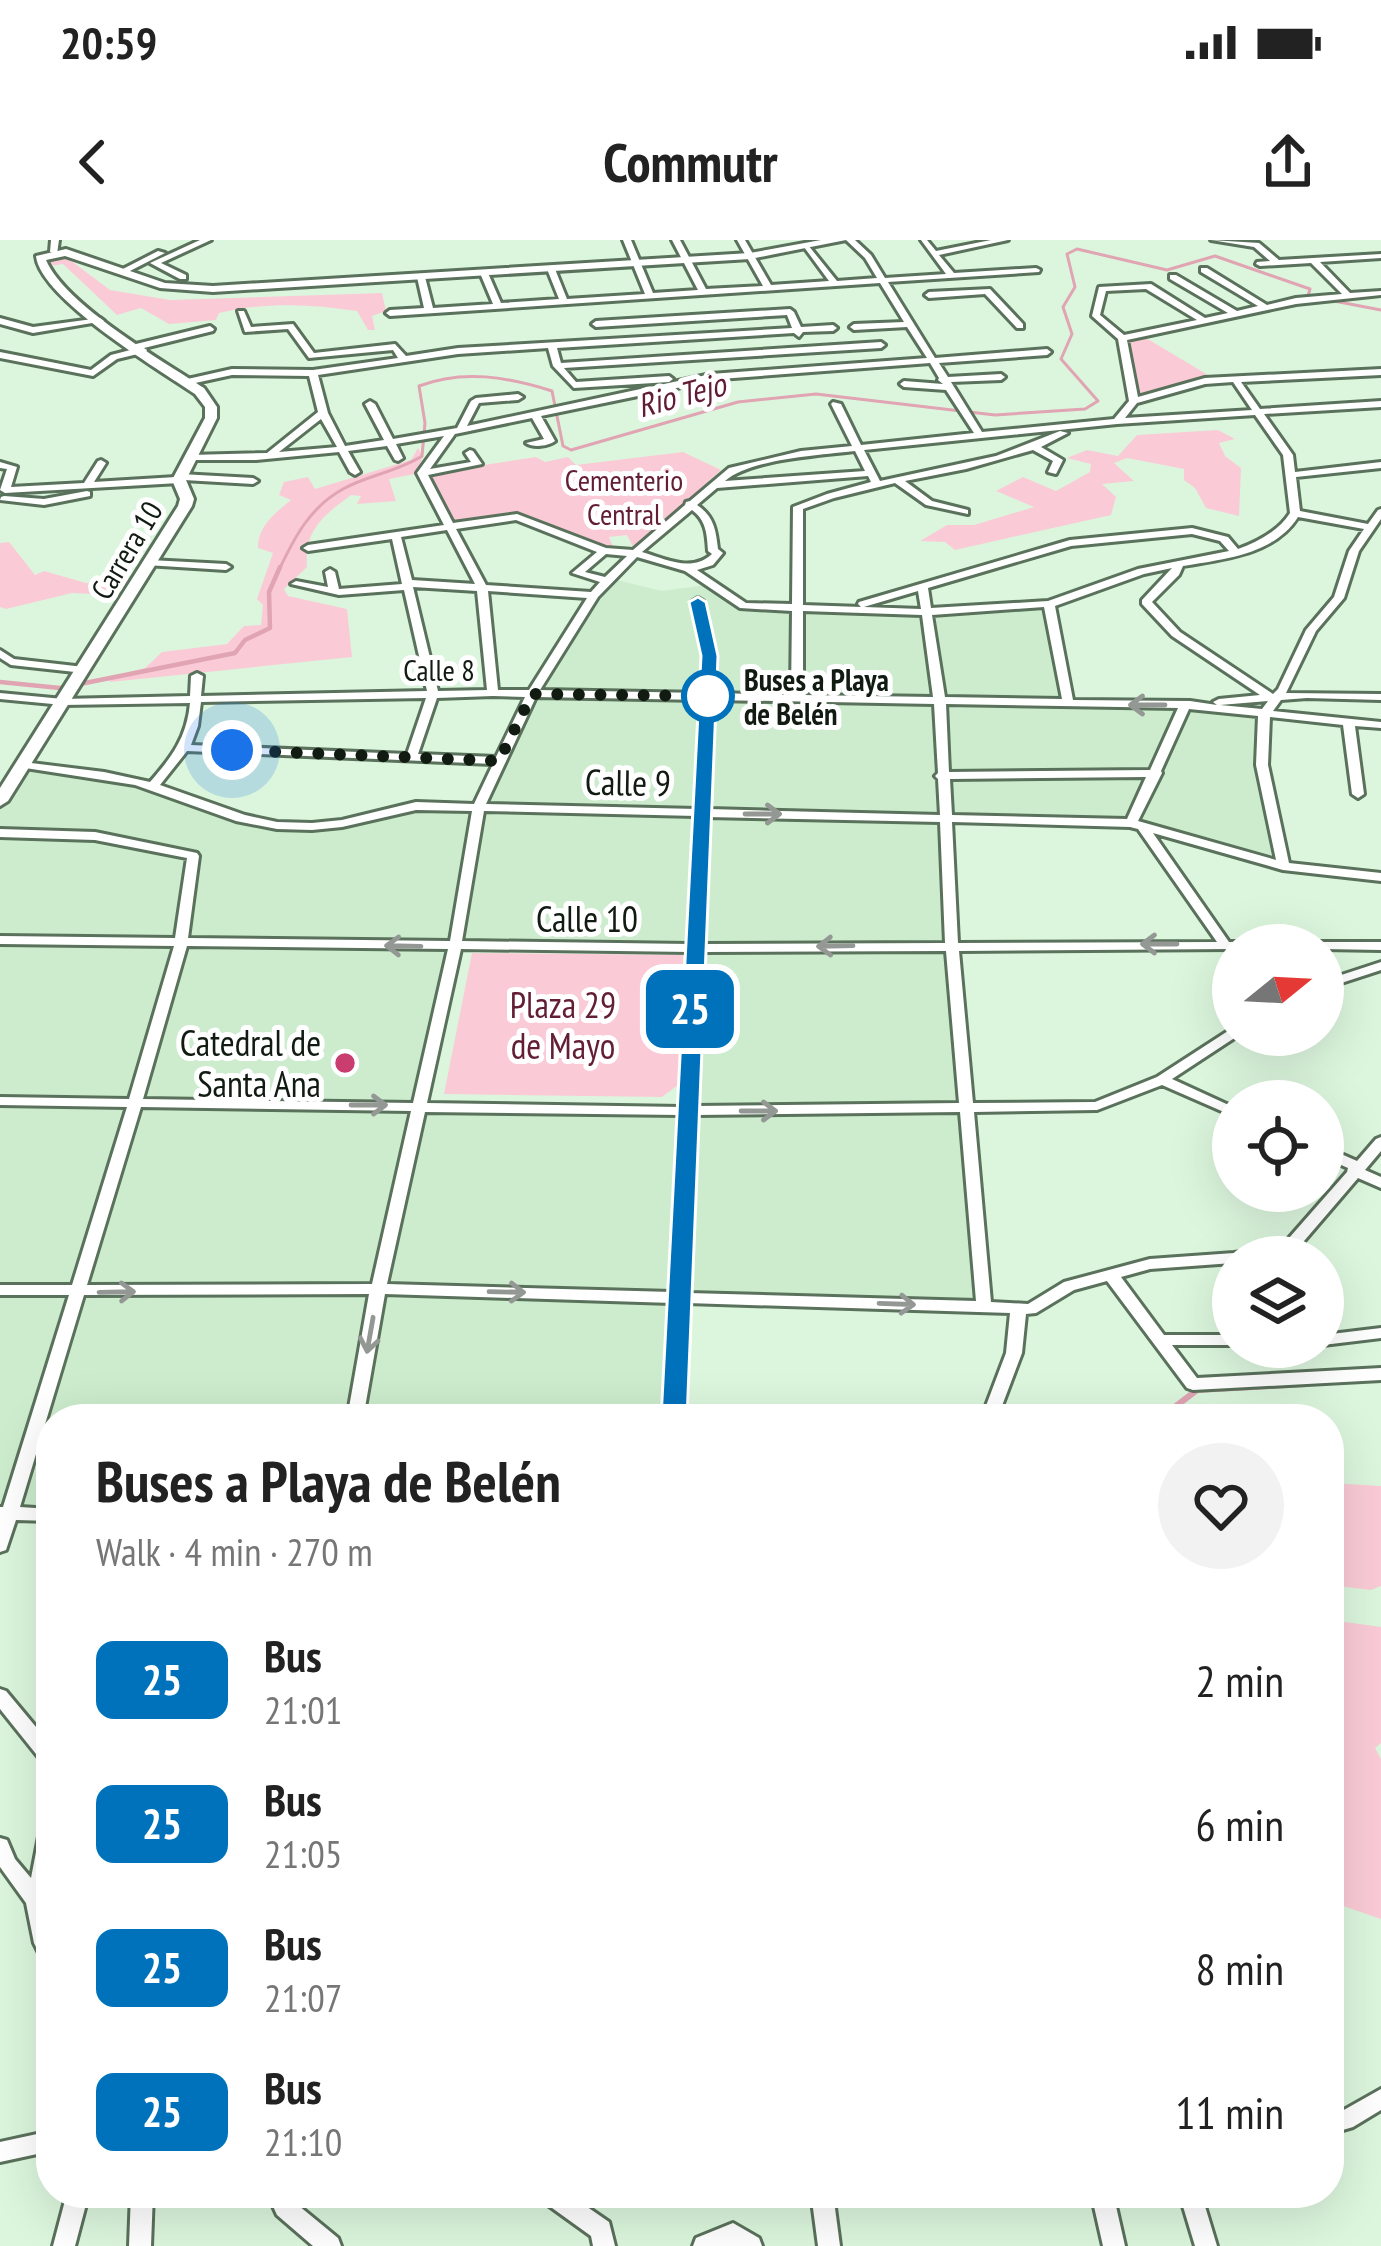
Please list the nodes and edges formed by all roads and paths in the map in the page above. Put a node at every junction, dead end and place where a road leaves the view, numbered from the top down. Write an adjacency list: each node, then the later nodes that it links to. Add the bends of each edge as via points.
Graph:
1 (153, 240): 15 (street)
2 (207, 240): 14 (street)
3 (627, 240): 21 (street)
4 (676, 240): 19 (street)
5 (740, 240): 17 (street)
6 (840, 240): 13 (street)
7 (850, 240): 33 (street)
8 (1002, 240): 16 (street)
9 (1215, 240): 22 (street, via 1256,245)
10 (1354, 241): 18 (street)
11 (924, 242): 16 (street)
12 (54, 246): 27 (street); 51 (street, via 40,258 43,273)
13 (808, 247): 17 (street); 34 (street)
14 (181, 248): 15 (street); 30 (street, via 154,263)
15 (169, 250): 27 (street)
16 (936, 254): 29 (street)
17 (750, 256): 19 (street); 35 (street)
18 (1378, 259): 20 (street)
19 (687, 260): 21 (street); 37 (street)
20 (1313, 260): 22 (street); 40 (street)
21 (635, 263): 24 (street); 41 (street)
22 (1277, 263): 23 (street)
23 (1260, 264)
24 (550, 269): 28 (street); 42 (street)
25 (1036, 270): 29 (street)
26 (1204, 271): 44 (street)
27 (121, 272): 31 (street, via 176,289)
28 (484, 273): 31 (street); 43 (street)
29 (957, 276): 33 (street); 36 (street)
30 (183, 277)
31 (421, 277): 45 (street)
32 (1173, 277): 46 (street)
33 (883, 281): 34 (street); 53 (street)
34 (835, 284): 35 (street)
35 (769, 289): 37 (street)
36 (973, 291): 39 (street); 55 (street, via 989,292)
37 (704, 293): 41 (street)
38 (1381, 293): 40 (street)
39 (929, 295)
40 (1347, 295): 44 (street)
41 (650, 296): 42 (street)
42 (564, 302): 43 (street)
43 (498, 306): 45 (street)
44 (1264, 307): 46 (street)
45 (429, 310): 48 (street)
46 (1234, 313): 50 (street)
47 (242, 314): 70 (street, via 248,330 290,326 312,356 395,347)
48 (390, 314)
49 (668, 318): 54 (street); 60 (street, via 790,312); 62 (street)
50 (1202, 319): 63 (street); 63 (street, via 1148,286 1100,292 1096,316)
51 (100, 321): 59 (street); 66 (street)
52 (0, 322): 59 (street)
53 (908, 324): 56 (street); 71 (street)
54 (596, 325)
55 (1020, 326)
56 (854, 327)
57 (833, 328): 60 (street)
58 (210, 329): 66 (street)
59 (33, 330): 61 (street)
60 (797, 330): 62 (street); 67 (street)
61 (0, 332)
62 (676, 338): 65 (street)
63 (1122, 338): 84 (street)
64 (880, 344): 67 (street)
65 (552, 346): 70 (street); 72 (street)
66 (141, 348): 69 (street, via 94,374); 79 (street)
67 (808, 350): 72 (street); 73 (street)
68 (1047, 352): 71 (street)
69 (0, 355)
70 (403, 359): 75 (street)
71 (930, 361): 73 (street); 81 (street)
72 (557, 366): 76 (street, via 574,385)
73 (818, 369): 76 (street); 82 (street)
74 (1381, 372): 78 (street)
75 (313, 373): 79 (street, via 232,372); 89 (street)
76 (717, 377): 90 (street)
77 (1000, 377): 81 (street)
78 (1234, 379): 84 (street); 88 (street)
79 (186, 382): 102 (street, Carrera 10, via 211,407)
80 (904, 384): 81 (street)
81 (944, 384): 94 (street)
82 (826, 385)
83 (518, 397): 93 (street, via 476,401)
84 (1134, 401): 91 (street)
85 (370, 404): 95 (street)
86 (836, 404): 98 (street)
87 (1381, 404): 88 (street)
88 (1260, 412): 91 (street); 110 (street, via 1288,454)
89 (323, 413): 97 (street); 101 (street)
90 (539, 417): 93 (street); 96 (street, via 550,441)
91 (1117, 421): 92 (street)
92 (1070, 428): 94 (street); 99 (street)
93 (457, 430): 95 (street); 109 (street)
94 (980, 436): 98 (street)
95 (388, 439): 97 (street); 103 (street)
96 (531, 443)
97 (343, 446): 101 (street); 107 (street)
98 (858, 447): 111 (street); 116 (street, via 732,470)
99 (1034, 447): 108 (street, via 1058,460); 113 (street)
100 (470, 453): 109 (street, via 477,464)
101 (270, 455): 102 (street)
102 (190, 458): 112 (street, Carrera 10)
103 (398, 458)
104 (101, 464): 117 (street)
105 (1381, 465): 110 (street)
106 (6, 466): 118 (street)
107 (355, 472)
108 (1053, 472)
109 (422, 473): 123 (street)
110 (1290, 475): 121 (street)
111 (874, 478): 113 (street); 116 (street, via 782,476); 143 (street, via 798,507)
112 (180, 479): 114 (street); 115 (street); 129 (street, Carrera 10, via 185,506)
113 (897, 480): 120 (street, via 929,503)
114 (253, 481)
115 (137, 485): 117 (street); 118 (street, via 34,502)
116 (711, 486): 119 (street)
117 (86, 487): 118 (street)
118 (2, 494)
119 (688, 504): 127 (street); 132 (street, via 710,523 718,553)
120 (965, 512)
121 (1295, 513): 122 (street); 128 (street, via 1273,537)
122 (1376, 521): 158 (street, via 1354,551 1339,598 1311,630)
123 (449, 528): 124 (street); 126 (street, via 517,517); 137 (street)
124 (396, 536): 125 (street); 136 (street)
125 (308, 548)
126 (604, 551): 127 (street); 134 (street, via 577,573)
127 (635, 553): 132 (street); 134 (street)
128 (1236, 553): 130 (street); 138 (street, via 1224,538 1164,532 1070,543)
129 (150, 562): 131 (street); 147 (street, Carrera 10)
130 (1180, 563): 142 (street); 158 (street, via 1146,602 1177,634)
131 (226, 567)
132 (689, 569): 143 (street, via 744,606)
133 (330, 572): 139 (street)
134 (607, 581): 140 (street)
135 (296, 584): 139 (street)
136 (408, 585): 137 (street); 139 (street); 149 (street)
137 (482, 588): 140 (street); 150 (street)
138 (923, 589): 144 (street); 145 (street)
139 (334, 591)
140 (594, 595): 151 (street)
141 (698, 602): 156 (street, via 710,656)
142 (1049, 604): 145 (street); 160 (street)
143 (797, 608): 144 (street); 157 (street)
144 (843, 610): 145 (street)
145 (926, 611): 159 (street)
146 (6, 657): 147 (street)
147 (84, 671): 152 (street, Carrera 10)
148 (197, 676): 153 (street)
149 (433, 693): 150 (street, Calle 8); 153 (street, Calle 8); 166 (street)
150 (493, 693): 151 (street, Calle 8)
151 (532, 694): 156 (street, Calle 8); 167 (street)
152 (68, 696): 153 (street, Calle 8); 154 (street, Calle 8); 168 (street, Carrera 10)
153 (196, 696): 165 (street)
154 (0, 697)
155 (1381, 698): 158 (street)
156 (708, 699): 157 (street, Calle 8); 175 (street)
157 (796, 699): 159 (street, Calle 8)
158 (1274, 699): 161 (street); 162 (street)
159 (940, 704): 160 (street, Calle 8); 170 (street)
160 (1069, 704): 161 (street, Calle 8, one-way to 160)
161 (1185, 705): 162 (street, Calle 8); 169 (street)
162 (1264, 714): 163 (street, Calle 8); 179 (street, via 1262,765)
163 (1349, 724): 164 (street, Calle 8); 172 (street)
164 (1381, 725)
165 (187, 748): 166 (street); 171 (street)
166 (412, 755): 167 (street)
167 (499, 761): 174 (street)
168 (23, 765): 171 (street, Calle 9); 173 (street, Carrera 10)
169 (1156, 773): 170 (street); 177 (street)
170 (941, 776): 176 (street)
171 (153, 786): 174 (street, Calle 9, via 236,819 296,827 416,806)
172 (1358, 794)
173 (0, 801)
174 (478, 809): 175 (street, Calle 9); 187 (street)
175 (704, 814): 176 (street, Calle 9, one-way to 176); 189 (street)
176 (944, 816): 177 (street, Calle 9); 184 (street)
177 (1137, 825): 179 (street, Calle 9); 181 (street)
178 (0, 833): 183 (street, via 95,836 193,856)
179 (1282, 866): 180 (street, Calle 9)
180 (1381, 877)
181 (1212, 928)
182 (0, 940): 183 (street, Calle 10)
183 (181, 943): 187 (street, Calle 10, one-way to 183); 195 (street)
184 (952, 944): 185 (street, Calle 10, one-way to 184); 189 (street, Calle 10, one-way to 189); 198 (street)
185 (1212, 944)
186 (1344, 945): 188 (street, Calle 10)
187 (455, 946): 189 (street, Calle 10); 197 (street)
188 (1381, 946)
189 (693, 948): 199 (street)
190 (1381, 966): 191 (street)
191 (1344, 978)
192 (1212, 1048): 193 (street)
193 (1162, 1080): 196 (street); 198 (street, via 1097,1106)
194 (0, 1101): 195 (street)
195 (135, 1103): 197 (street, one-way to 197); 209 (street)
196 (1212, 1103)
197 (417, 1106): 199 (street); 207 (street)
198 (969, 1109): 199 (street, one-way to 198); 211 (street)
199 (687, 1112): 210 (street)
200 (1381, 1142): 202 (street)
201 (1344, 1162): 202 (street)
202 (1356, 1169): 203 (street); 204 (street)
203 (1381, 1183)
204 (1300, 1236)
205 (1212, 1259): 206 (street)
206 (1110, 1274): 212 (street); 214 (street)
207 (378, 1289): 209 (street, one-way to 207); 210 (street, one-way to 210); 219 (street, one-way to 219)
208 (0, 1290): 209 (street)
209 (77, 1292): 218 (street)
210 (681, 1297): 211 (street, one-way to 211); 220 (street)
211 (984, 1306): 212 (street)
212 (1018, 1312): 221 (street, via 1014,1353)
213 (1381, 1333): 216 (street)
214 (1158, 1340): 215 (street); 217 (street, via 1192,1384)
215 (1212, 1340)
216 (1344, 1340)
217 (1381, 1374)
218 (41, 1404)
219 (358, 1404)
220 (675, 1404)
221 (995, 1404)
222 (36, 1418): 223 (street)
223 (5, 1514): 224 (street); 225 (street)
224 (36, 1515)
225 (0, 1545)
226 (0, 1696): 227 (street)
227 (36, 1740)
228 (0, 1846): 229 (street)
229 (6, 1878): 230 (street)
230 (36, 1900)
231 (1381, 2099): 232 (street)
232 (1344, 2120)
233 (36, 2144): 234 (street)
234 (0, 2152)
235 (74, 2208): 242 (street)
236 (141, 2208): 243 (street)
237 (285, 2208): 244 (street)
238 (570, 2208): 245 (street, via 601,2230)
239 (824, 2208): 248 (street)
240 (1105, 2208): 249 (street)
241 (1195, 2208): 250 (street)
242 (64, 2246)
243 (140, 2246)
244 (330, 2246)
245 (604, 2246)
246 (704, 2246): 247 (street, via 733,2234)
247 (751, 2246)
248 (829, 2246)
249 (1114, 2246)
250 (1206, 2246)

